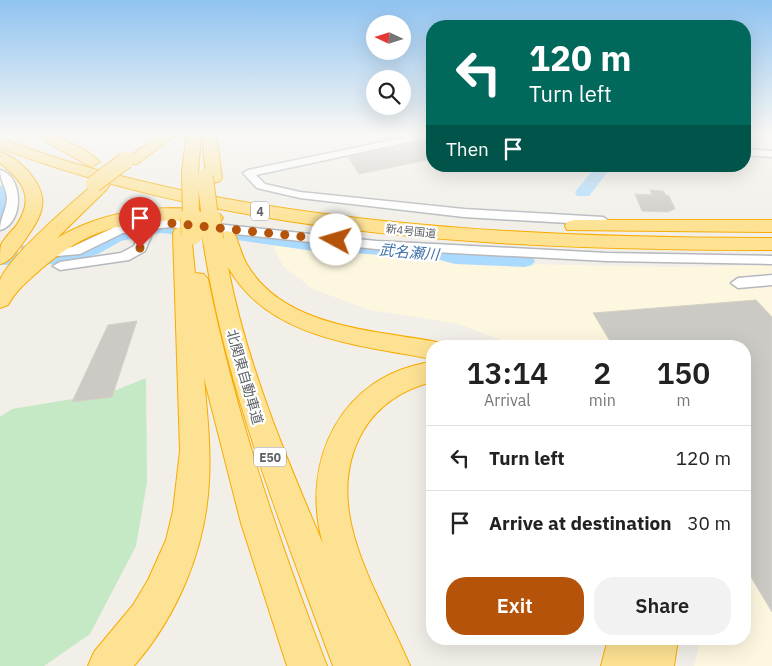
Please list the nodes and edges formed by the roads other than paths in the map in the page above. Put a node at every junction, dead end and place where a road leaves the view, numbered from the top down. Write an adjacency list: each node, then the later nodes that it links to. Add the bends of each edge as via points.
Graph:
1 (10, 164): 22 (highway, via 31,183 36,199 31,216)
2 (63, 164): 16 (highway, 新4号国道 / 4, via 159,191 287,216)
3 (101, 164): 10 (highway, 新4号国道 / 4, via 234,195)
4 (124, 164): 26 (highway, via 98,185)
5 (196, 164): 9 (highway, 北関東自動車道 / E50)
6 (201, 164): 9 (highway)
7 (290, 164): 10 (street, via 248,173 261,186)
8 (0, 173): 13 (street, via 10,183 13,193 12,206)
9 (196, 173): 18 (highway, 北関東自動車道 / E50, bridge); 18 (highway)
10 (369, 209): 11 (street, via 600,221); 14 (highway, 新4号国道 / 4)
11 (772, 221)
12 (149, 224): 12 (street, via 140,248 124,257 61,259 120,230); 23 (street, via 170,223 376,245 497,252)
13 (0, 226)
14 (472, 226): 15 (highway); 17 (highway, 新4号国道 / 4, via 592,233)
15 (772, 226)
16 (430, 233): 19 (highway, 新4号国道 / 4); 26 (highway, via 362,234 167,214 141,215 109,222 74,236 43,257 29,272)
17 (772, 234)
18 (204, 236): 27 (highway, via 260,294 282,310 320,326); 31 (highway, via 195,485 190,517 168,584 149,616); 32 (highway, 北関東自動車道 / E50, via 208,336 232,440); 33 (highway, 北関東自動車道 / E50, via 262,436)
19 (527, 240): 20 (highway, 新4号国道 / 4); 21 (highway, via 591,248)
20 (772, 244)
21 (772, 253)
22 (0, 258)
23 (772, 260)
24 (772, 280): 25 (street)
25 (738, 283)
26 (3, 286)
27 (426, 349)
28 (426, 373): 34 (highway, via 410,376 386,388 365,406 344,433 332,471 331,494 337,532 352,581)
29 (626, 645): 35 (highway)
30 (659, 645): 36 (highway)
31 (108, 666)
32 (307, 666)
33 (353, 666)
34 (390, 666)
35 (621, 666)
36 (654, 666)

